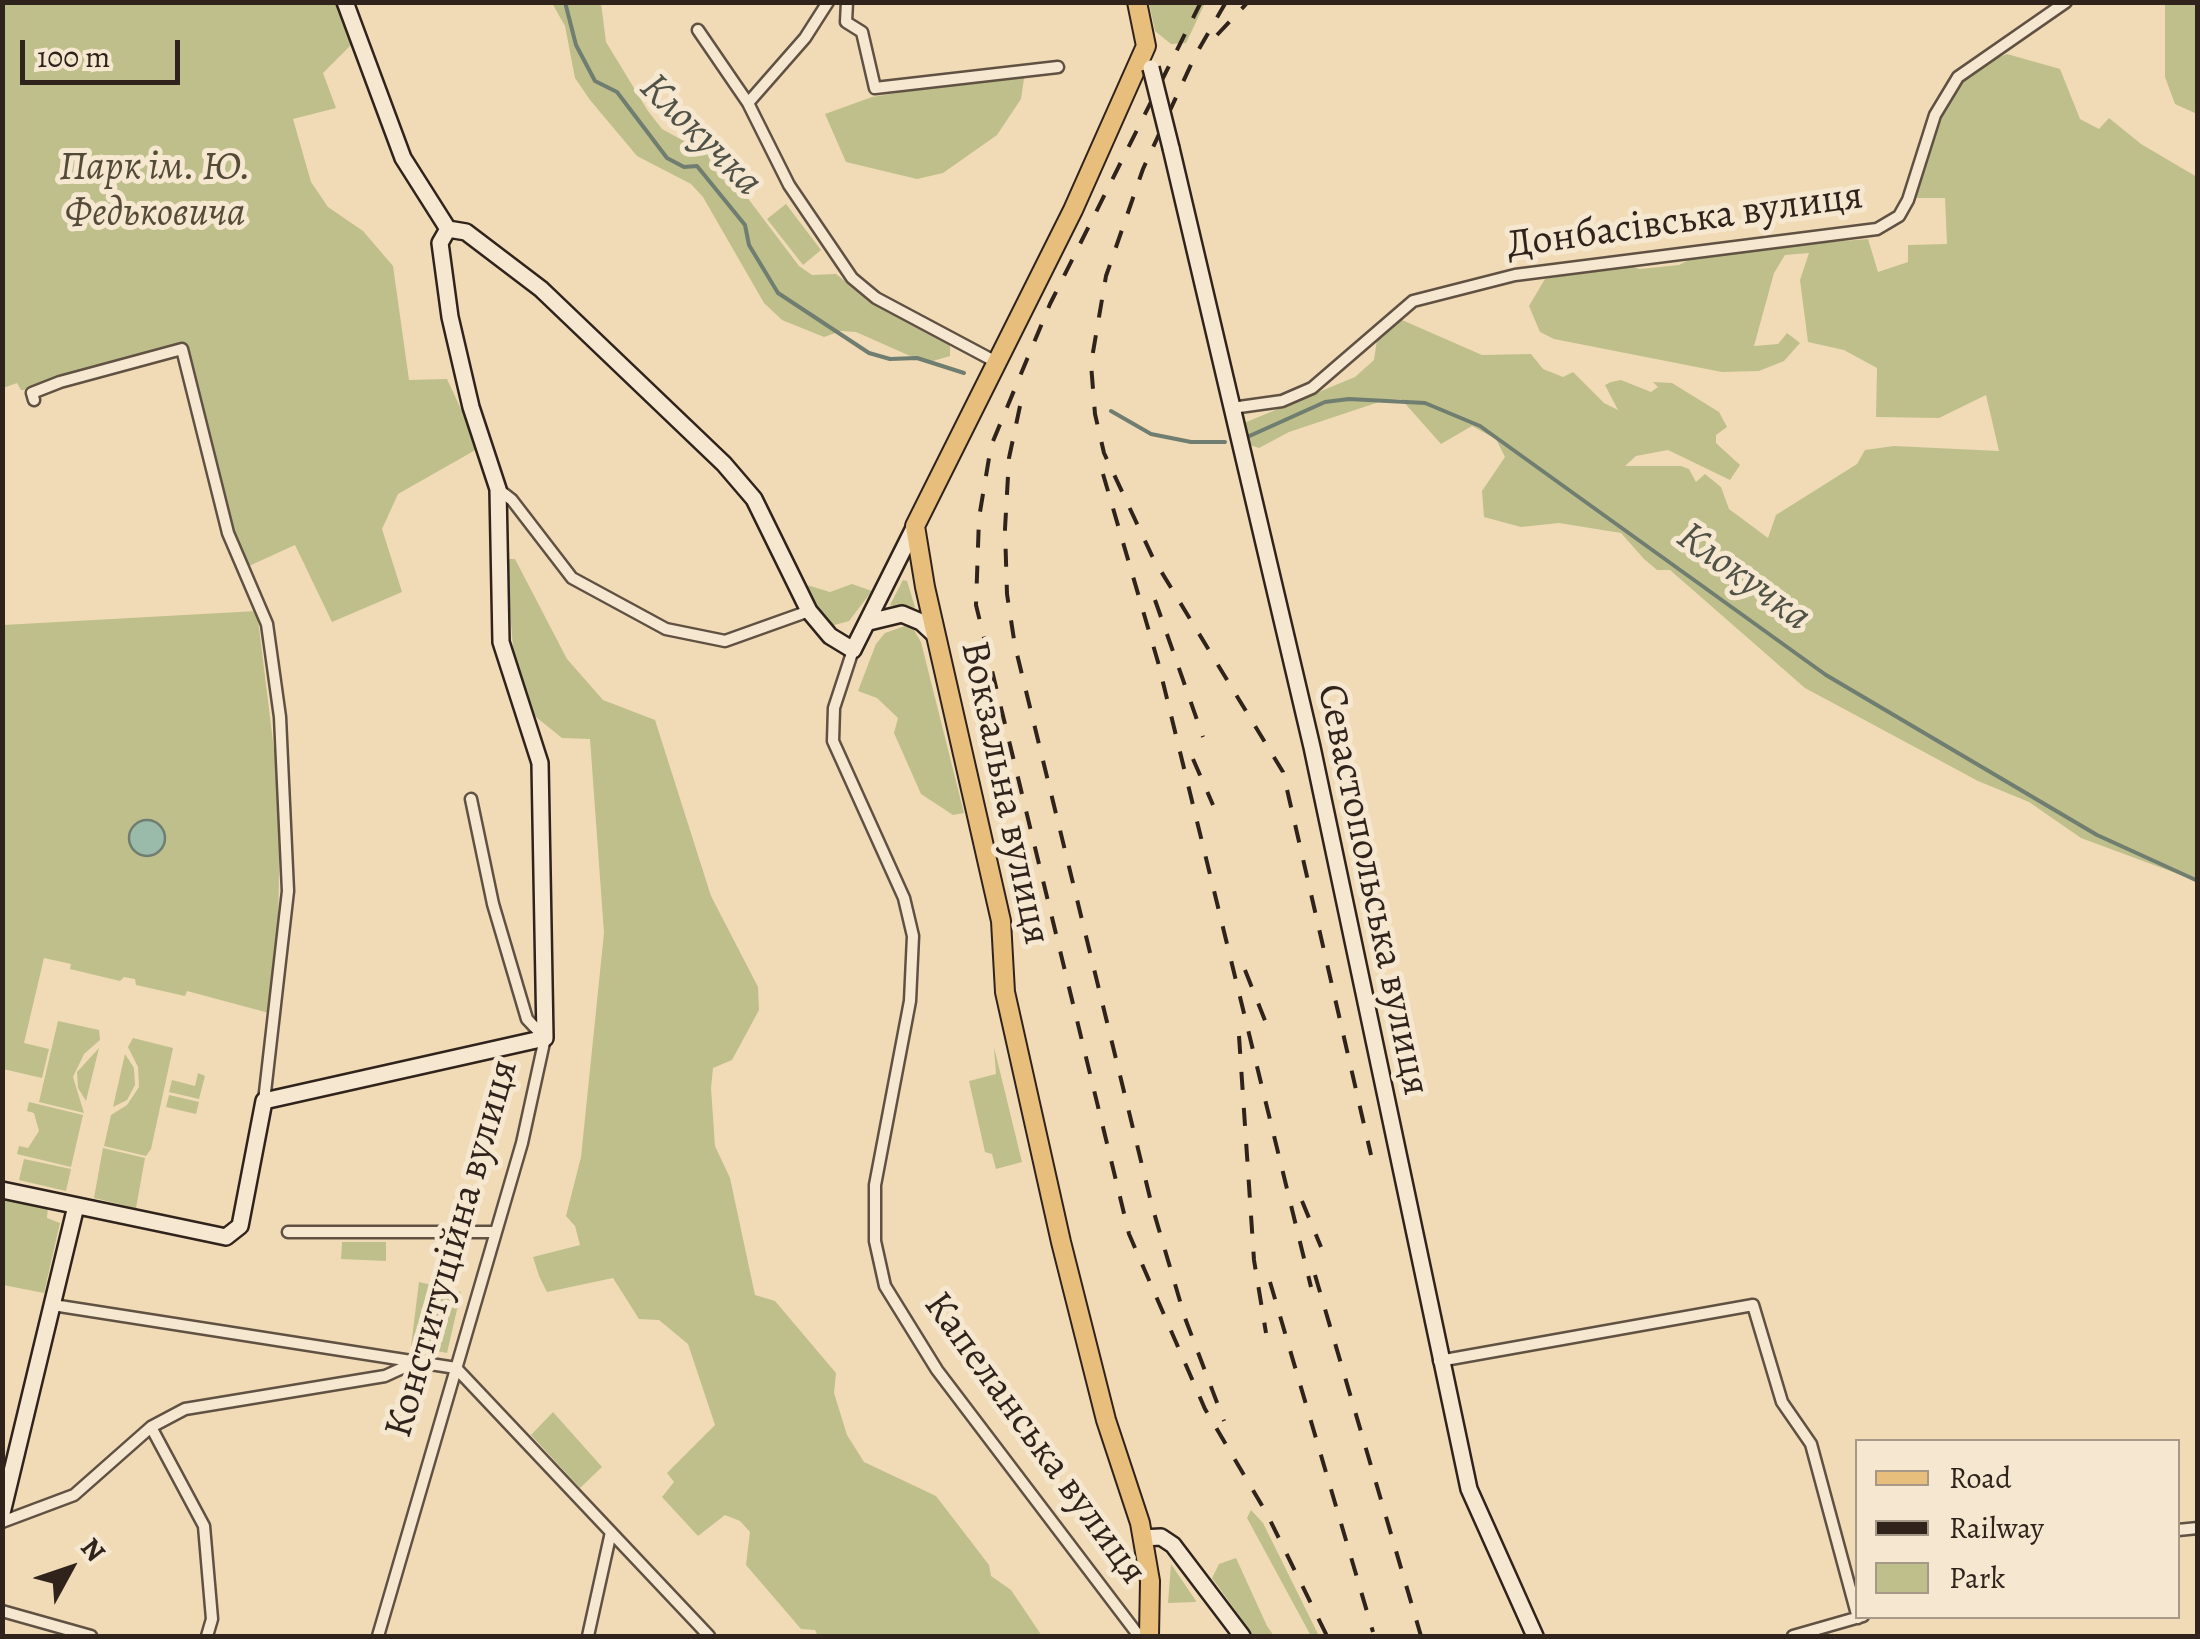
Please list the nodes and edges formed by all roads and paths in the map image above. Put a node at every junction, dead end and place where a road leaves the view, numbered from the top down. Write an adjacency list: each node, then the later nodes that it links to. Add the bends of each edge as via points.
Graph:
1 (345, 2): 10 (street, via 403,158)
2 (828, 2): 9 (street)
3 (846, 2): 8 (street, via 846,22 862,32 874,88)
4 (1137, 2): 7 (main road)
5 (2066, 2): 13 (street, Донбасівська вулиця, via 1958,76 1935,115 1908,200 1899,216 1877,229 1515,275 1413,301 1312,388 1282,401)
6 (698, 30): 9 (street)
7 (1146, 46): 11 (main road); 13 (street, Севастопольська вулиця, bridge)
8 (1058, 67)
9 (748, 103): 11 (street, via 789,184 852,278 876,298)
10 (448, 229): 14 (street, Конституційна вулиця, via 440,243 450,317); 17 (street, via 466,232 542,289 724,464 766,519)
11 (998, 364): 15 (main road)
12 (34, 400): 24 (street, via 32,393 60,382 182,349 228,533 267,624 280,717 288,891)
13 (1232, 408): 31 (street, Севастопольська вулиця, via 1312,747)
14 (498, 489): 17 (street, via 572,578 666,630 725,641); 23 (street, Конституційна вулиця, via 500,630 540,763)
15 (916, 526): 16 (main road, Вокзальна вулиця); 19 (street, Капеланська вулиця)
16 (928, 599): 18 (street); 20 (main road, Вокзальна вулиця)
17 (809, 610): 21 (street, via 830,636)
18 (912, 617): 19 (street, via 889,614); 20 (street)
19 (869, 622): 21 (street, Капеланська вулиця)
20 (936, 636): 37 (main road, Вокзальна вулиця, via 1001,921 1004,986 1061,1242)
21 (853, 650): 46 (street, Капеланська вулиця, via 834,708 833,742 904,898 912,936 910,1002 875,1184 885,1286 936,1370 1139,1636)
22 (471, 799): 23 (street, via 526,1018)
23 (545, 1038): 24 (street); 28 (street, Конституційна вулиця)
24 (264, 1102): 26 (street, via 240,1226 226,1237)
25 (2, 1190): 26 (street)
26 (76, 1206): 29 (street)
27 (288, 1232): 28 (street)
28 (495, 1232): 32 (street, Конституційна вулиця)
29 (53, 1305): 30 (street); 34 (street)
30 (420, 1360): 32 (street); 33 (street, via 385,1376 206,1404)
31 (1439, 1360): 38 (street, via 1753,1305 1782,1402 1811,1444); 48 (street, Севастопольська вулиця, via 1468,1489)
32 (456, 1368): 36 (street); 43 (street, Конституційна вулиця)
33 (151, 1428): 35 (street, via 74,1495); 42 (street, via 204,1526 212,1619)
34 (2, 1513)
35 (2, 1522)
36 (611, 1532): 44 (street); 45 (street)
37 (1142, 1538): 46 (main road, Вокзальна вулиця); 47 (street, via 1161,1537 1172,1545)
38 (1855, 1599)
39 (2, 1611): 41 (street)
40 (1855, 1618): 49 (street)
41 (91, 1636)
42 (207, 1636)
43 (378, 1636)
44 (588, 1636)
45 (709, 1636)
46 (1150, 1636)
47 (1242, 1636)
48 (1535, 1636)
49 (1793, 1636)

